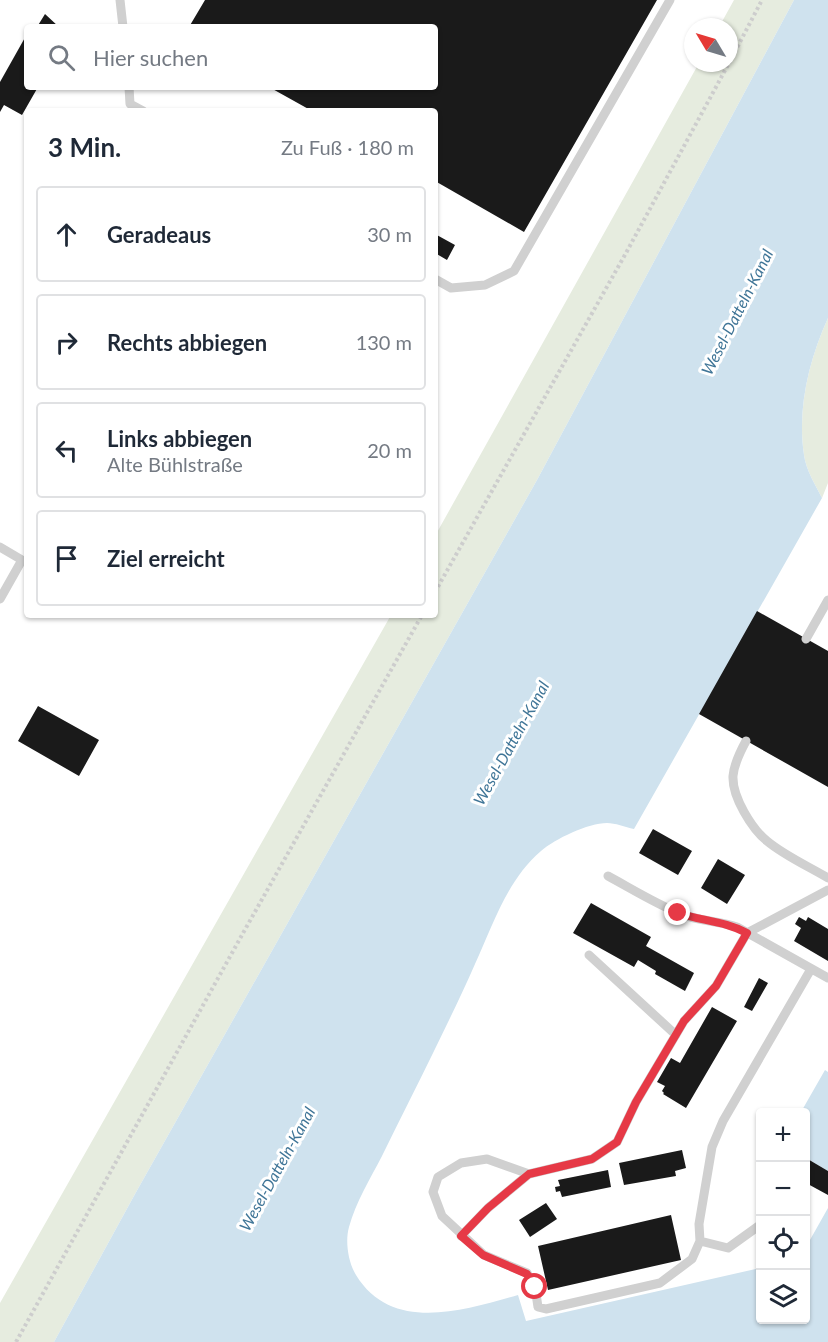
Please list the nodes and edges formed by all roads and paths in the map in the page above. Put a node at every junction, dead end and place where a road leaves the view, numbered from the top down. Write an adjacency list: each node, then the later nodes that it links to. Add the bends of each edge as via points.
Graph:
1 (120, 0): 4 (lane)
2 (670, 0): 9 (lane, via 514,271 485,285 451,288)
3 (762, 0): 5 (path)
4 (123, 24)
5 (738, 46)
6 (724, 72): 11 (path)
7 (129, 90): 8 (lane, via 130,104)
8 (137, 108)
9 (438, 281)
10 (0, 547): 12 (lane, via 22,560)
11 (438, 587)
12 (0, 599)
13 (828, 600): 15 (lane)
14 (420, 618): 29 (path)
15 (806, 639)
16 (746, 741): 18 (lane, via 733,777 738,800 752,824 767,841)
17 (608, 876): 20 (lane, via 678,913 722,922)
18 (828, 878)
19 (828, 890): 20 (lane)
20 (747, 933): 22 (lane); 24 (lane, via 716,986)
21 (588, 955): 24 (lane)
22 (811, 969): 23 (lane); 28 (lane, via 744,1082 712,1147 700,1213)
23 (828, 978)
24 (676, 1035): 25 (lane, via 617,1142 592,1159)
25 (529, 1174): 27 (lane); 27 (lane, via 487,1159 461,1163 438,1177 434,1192 442,1216)
26 (756, 1229): 28 (lane, via 728,1248)
27 (461, 1236): 28 (lane, via 483,1255 527,1274 535,1287 538,1307 546,1309 660,1283 692,1259)
28 (700, 1241)
29 (16, 1342)

